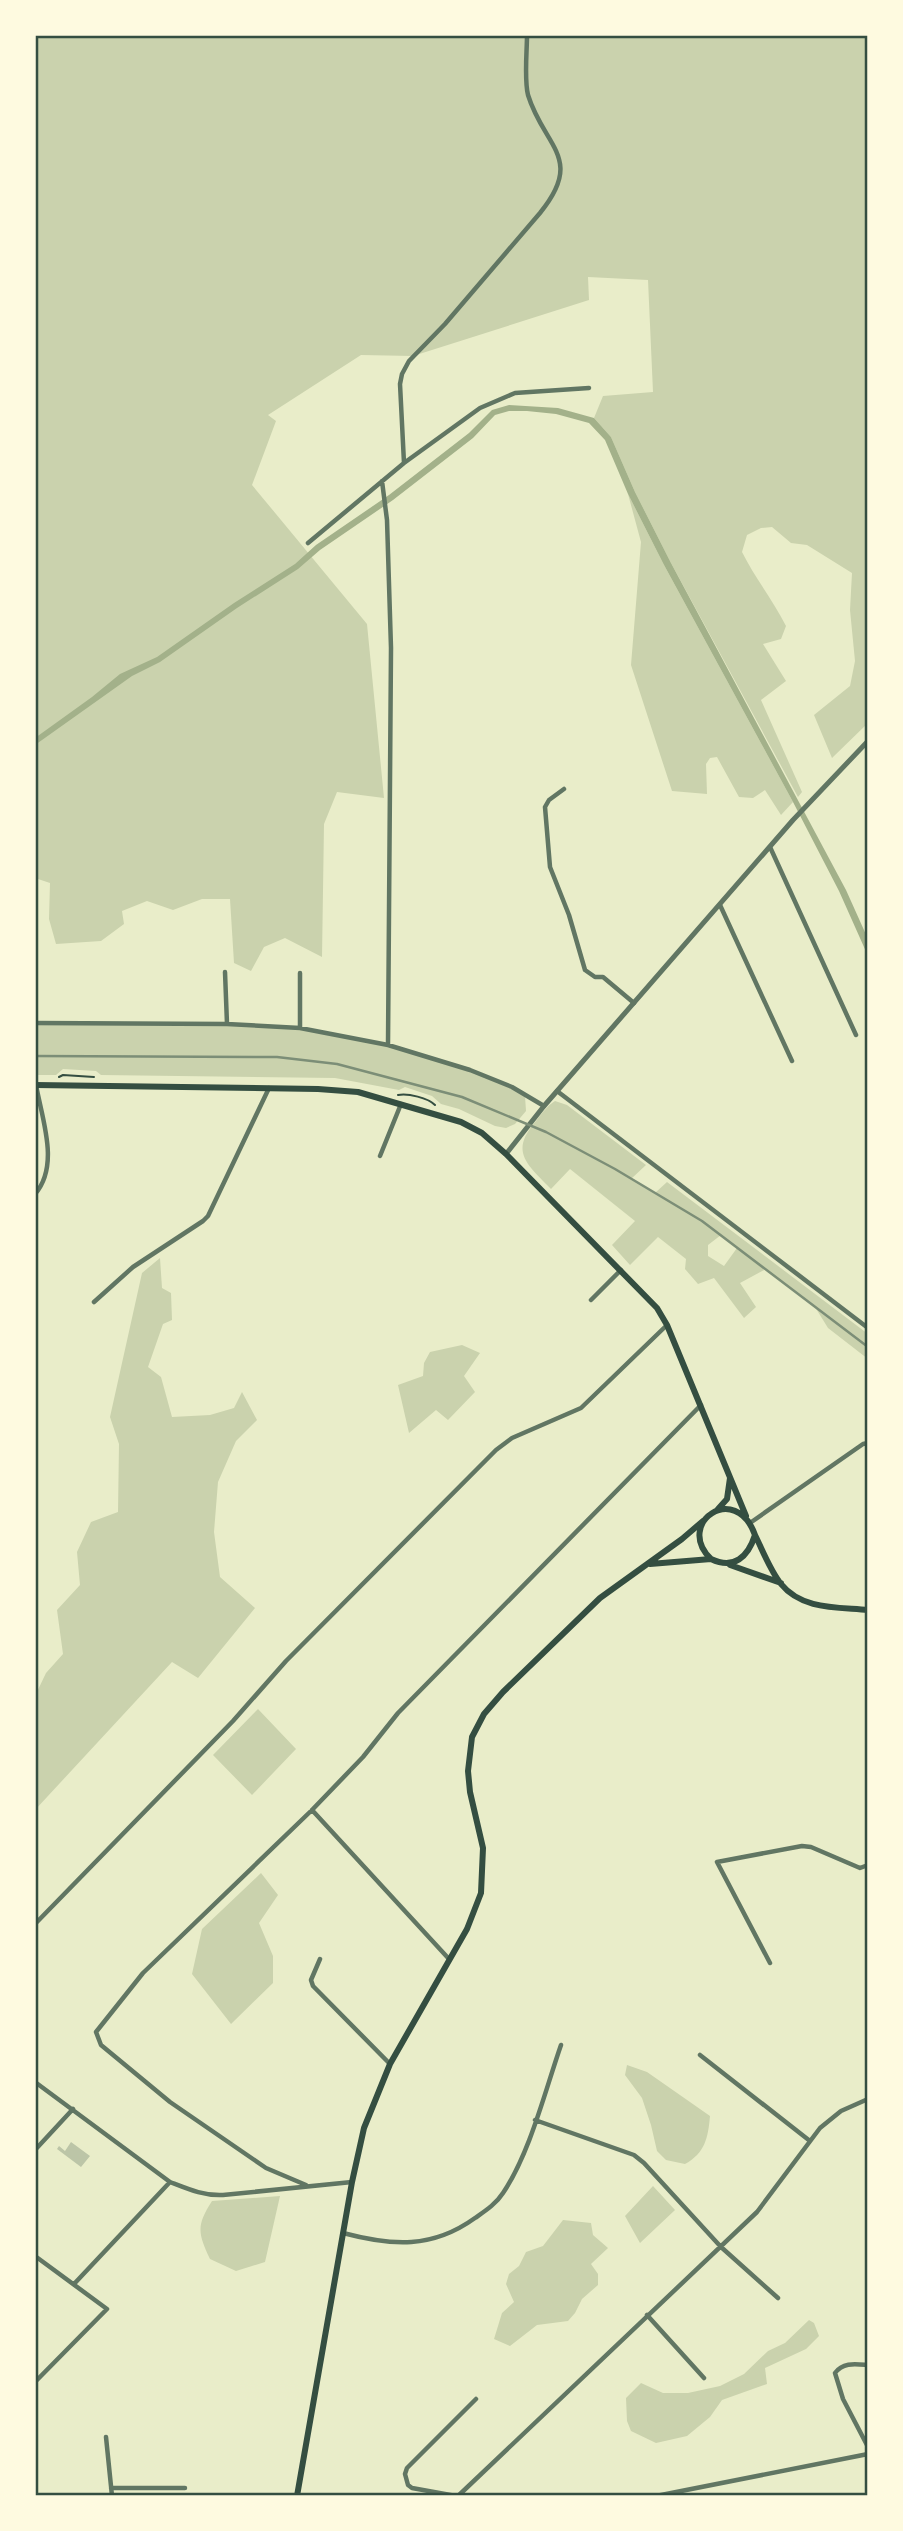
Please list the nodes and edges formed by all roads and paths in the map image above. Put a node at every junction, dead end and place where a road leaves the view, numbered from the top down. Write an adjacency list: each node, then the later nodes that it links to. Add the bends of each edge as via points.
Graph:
1 (527, 35): 3 (street, via 526,87 558,157 560,183 540,213 406,367 400,384)
2 (589, 388): 3 (street, via 523,392 498,399)
3 (404, 463): 4 (street)
4 (382, 481): 5 (street); 17 (street, via 391,648)
5 (308, 543)
6 (868, 741): 8 (street)
7 (565, 789): 12 (street, via 545,807 550,867 586,970 603,977)
8 (770, 846): 9 (street); 16 (street)
9 (720, 905): 12 (street); 18 (street)
10 (225, 972): 14 (street)
11 (300, 973): 15 (street)
12 (634, 1003): 21 (street)
13 (35, 1023): 14 (street)
14 (227, 1024): 15 (street)
15 (300, 1028): 17 (street)
16 (856, 1035)
17 (387, 1045): 23 (street, via 470,1070)
18 (792, 1061)
19 (35, 1085): 20 (main road); 26 (street, via 48,1164 45,1180)
20 (269, 1088): 22 (main road, via 350,1091); 29 (street, via 208,1216 133,1267)
21 (557, 1091): 23 (street); 31 (street)
22 (401, 1103): 24 (main road, via 470,1126); 25 (street)
23 (544, 1106): 24 (street)
24 (506, 1154): 27 (main road)
25 (380, 1156)
26 (35, 1194)
27 (621, 1269): 28 (street); 30 (main road)
28 (591, 1300)
29 (94, 1302)
30 (667, 1325): 32 (main road); 46 (street, via 581,1408 512,1438 480,1464)
31 (868, 1328)
32 (701, 1405): 34 (main road); 44 (street, via 398,1713)
33 (868, 1443): 36 (street)
34 (729, 1473): 35 (main road, via 727,1499); 36 (main road)
35 (717, 1510): 36 (main road, via 732,1509); 37 (main road)
36 (748, 1520): 38 (main road)
37 (703, 1521): 39 (main road, via 699,1542); 41 (main road)
38 (755, 1535): 40 (main road, via 748,1552); 42 (main road)
39 (711, 1559): 40 (main road); 41 (main road)
40 (727, 1563): 42 (main road)
41 (645, 1565): 48 (main road, via 610,1590 503,1692 476,1727 468,1771 483,1848 483,1885)
42 (781, 1583): 43 (main road, via 805,1602)
43 (868, 1609)
44 (312, 1810): 48 (street); 61 (street, via 143,1973 96,2032 101,2045 170,2102 266,2168)
45 (868, 1865): 49 (street, via 860,1868 802,1846 717,1862)
46 (35, 1924)
47 (320, 1959): 52 (street, via 313,1986)
48 (449, 1959): 52 (main road)
49 (770, 1963)
50 (561, 2045): 56 (street)
51 (700, 2056): 57 (street)
52 (390, 2063): 60 (main road, via 364,2128)
53 (35, 2082): 55 (street)
54 (868, 2099): 57 (street, via 841,2110)
55 (73, 2109): 58 (street); 59 (street)
56 (535, 2120): 62 (street, via 501,2196 463,2227 431,2240 402,2244); 63 (street, via 634,2155)
57 (810, 2141): 63 (street, via 770,2196)
58 (35, 2150)
59 (170, 2182): 61 (street, via 209,2196); 65 (street)
60 (352, 2182): 61 (street); 62 (main road)
61 (306, 2185)
62 (343, 2233): 78 (main road)
63 (721, 2247): 66 (street); 67 (street)
64 (35, 2256): 65 (street)
65 (74, 2284): 69 (street, via 107,2309)
66 (778, 2298)
67 (647, 2315): 70 (street); 79 (street)
68 (868, 2365): 73 (street, via 845,2365 835,2373)
69 (37, 2378)
70 (704, 2378)
71 (476, 2399): 79 (street, via 405,2474 412,2488)
72 (106, 2437): 75 (street)
73 (868, 2447)
74 (868, 2454): 80 (street)
75 (111, 2488): 76 (street); 77 (street)
76 (185, 2488)
77 (112, 2496)
78 (297, 2496)
79 (457, 2496)
80 (656, 2496)

